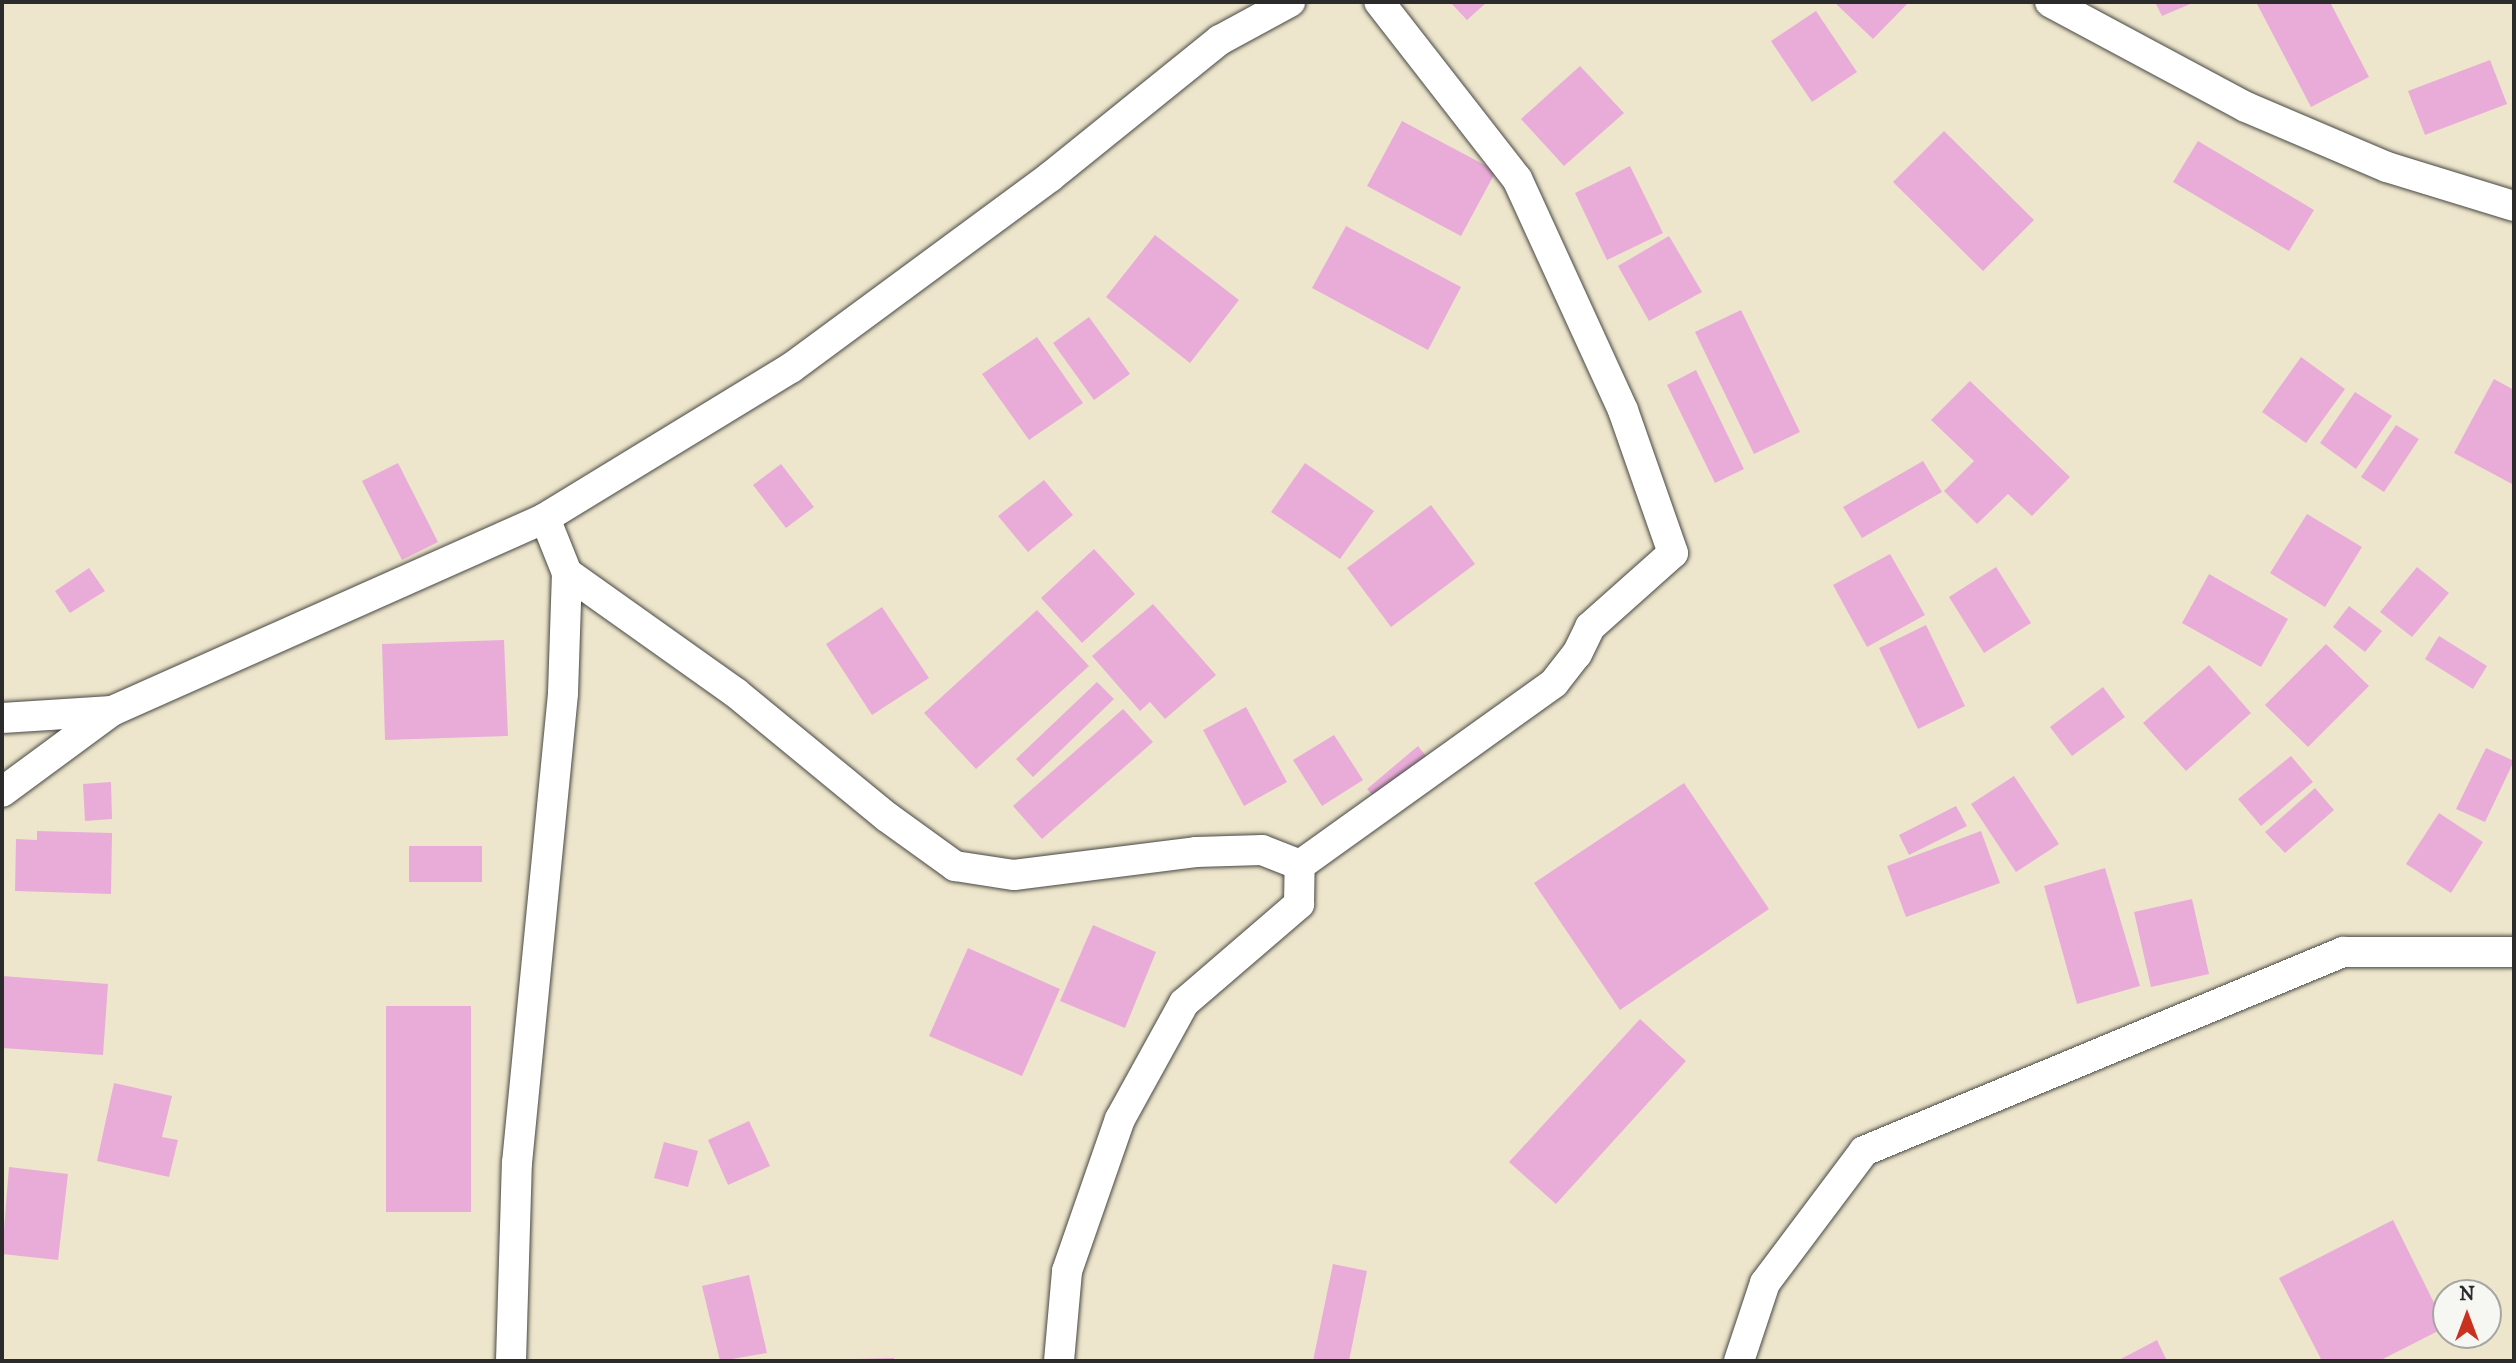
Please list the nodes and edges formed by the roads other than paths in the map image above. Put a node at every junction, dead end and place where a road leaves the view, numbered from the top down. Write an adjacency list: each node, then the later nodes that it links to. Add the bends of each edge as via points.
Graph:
1 (1290, 2): 5 (street, via 1220,40 1050,177 791,368)
2 (1379, 2): 10 (street, via 1517,178 1623,410 1673,552 1590,627 1577,654 1554,683)
3 (2050, 2): 4 (street, via 2246,107 2387,167)
4 (2514, 206)
5 (545, 518): 6 (street); 7 (street)
6 (567, 573): 10 (street, via 736,693 887,817 955,866 1014,875 1196,852 1262,850); 12 (street, via 563,693 517,1163)
7 (112, 711): 8 (street); 9 (street)
8 (2, 718)
9 (2, 792)
10 (1300, 865): 13 (street, via 1299,904 1184,1003 1120,1119 1068,1271)
11 (2514, 952): 14 (street, via 2343,952 1864,1151 1765,1283)
12 (511, 1361)
13 (1059, 1361)
14 (1739, 1361)

